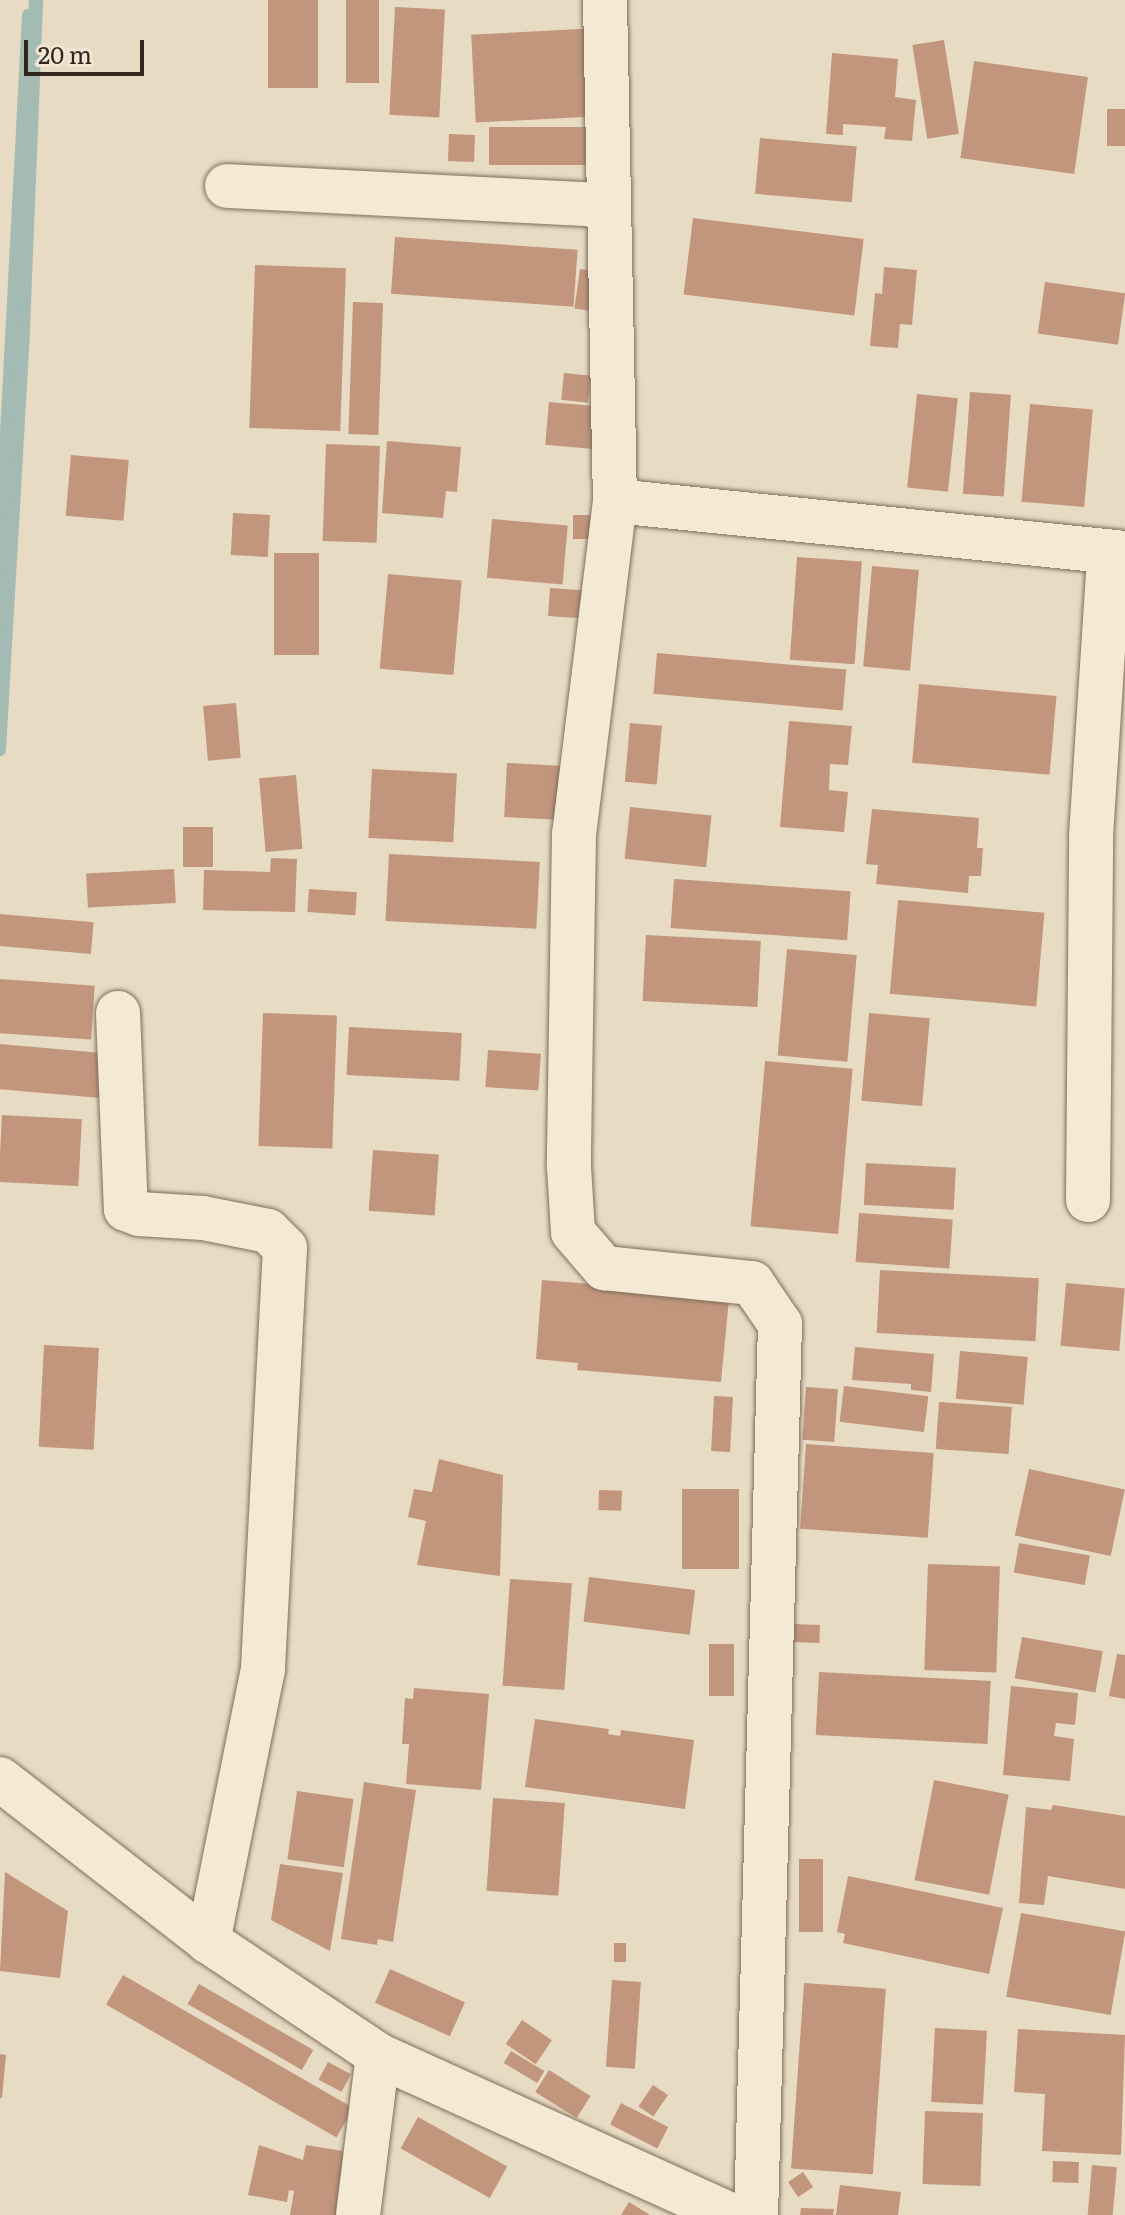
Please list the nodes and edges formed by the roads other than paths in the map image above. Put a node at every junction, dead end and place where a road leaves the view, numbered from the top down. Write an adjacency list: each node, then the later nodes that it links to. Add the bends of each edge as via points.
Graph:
1 (605, 0): 3 (street)
2 (227, 186): 3 (street)
3 (608, 205): 4 (street)
4 (615, 501): 5 (street); 13 (street, via 574,834 569,1167 573,1232 604,1268 752,1283 780,1324)
5 (1117, 553): 7 (street, via 1091,836)
6 (118, 1013): 9 (street, via 126,1209 268,1231 285,1248 263,1669)
7 (1088, 1200)
8 (0, 1779): 9 (street)
9 (208, 1941): 10 (street)
10 (378, 2055): 11 (street); 12 (street)
11 (358, 2215)
12 (731, 2215)
13 (756, 2215)

